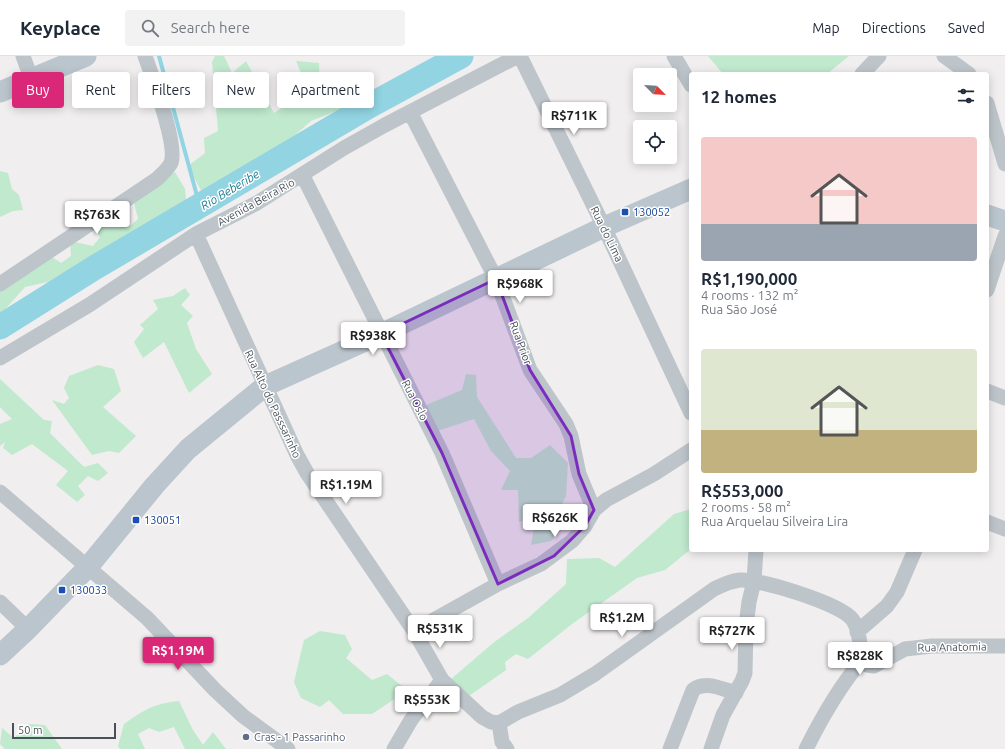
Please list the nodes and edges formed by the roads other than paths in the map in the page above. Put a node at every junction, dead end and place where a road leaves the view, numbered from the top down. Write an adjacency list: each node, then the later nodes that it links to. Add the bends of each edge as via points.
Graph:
1 (23, 56): 8 (street)
2 (86, 56): 9 (street)
3 (145, 56): 26 (street, via 170,135 173,153 171,162 157,179)
4 (519, 56): 16 (street, Avenida Beira Rio); 22 (street, Rua do Lima)
5 (674, 56): 12 (street)
6 (879, 56): 10 (street)
7 (944, 56): 11 (street)
8 (29, 72)
9 (46, 72)
10 (864, 72)
11 (966, 72)
12 (689, 82)
13 (12, 87): 14 (street)
14 (0, 92)
15 (989, 110): 17 (street)
16 (410, 112): 18 (street, Avenida Beira Rio, via 355,142); 25 (street, Rua Prior)
17 (1005, 164)
18 (303, 176): 23 (street, Avenida Beira Rio); 28 (street, Rua Oslo)
19 (689, 191): 22 (street)
20 (989, 216): 21 (street)
21 (1005, 221)
22 (604, 227): 25 (street); 33 (street, Rua do Lima)
23 (196, 234): 29 (street, Avenida Beira Rio, via 90,306); 30 (street, Rua Alto do Passsarinho)
24 (1005, 236): 27 (street)
25 (496, 279): 28 (street); 36 (street, Rua Prior, via 530,370 566,424 579,474)
26 (0, 284)
27 (989, 284)
28 (381, 334): 30 (street); 43 (street, Rua Oslo, via 442,453)
29 (0, 358)
30 (265, 386): 41 (street, via 188,449); 46 (street, Rua Alto do Passsarinho, via 307,473)
31 (989, 392): 32 (street)
32 (1005, 398)
33 (689, 409)
34 (689, 451): 36 (street, via 616,494)
35 (0, 492): 41 (street)
36 (594, 510): 43 (street, via 572,542 554,556)
37 (989, 523): 38 (street)
38 (1005, 529)
39 (756, 552): 42 (street)
40 (914, 552): 47 (street, via 887,606)
41 (88, 567): 45 (street); 54 (street, via 147,618 215,690)
42 (754, 581): 47 (street, via 828,603 852,619); 52 (street, via 746,626 745,673); 53 (street, via 740,580 714,589 595,674 560,695 518,712)
43 (498, 584): 46 (street)
44 (0, 602): 45 (street)
45 (28, 629): 49 (street)
46 (414, 631): 51 (street, Rua Alto do Passsarinho)
47 (857, 632): 50 (street)
48 (1005, 646): 50 (street, Rua Anatomia, via 932,646 905,649 874,666 867,665)
49 (0, 655)
50 (862, 660): 60 (street, via 824,712)
51 (442, 680): 53 (street, Rua Alto do Passsarinho, via 482,717); 56 (street, via 410,720)
52 (736, 693): 58 (street, via 707,684 699,685 693,690); 59 (street, via 723,716)
53 (499, 723): 57 (street, via 502,742)
54 (271, 743): 55 (street)
55 (288, 749)
56 (394, 749)
57 (508, 749)
58 (670, 749)
59 (711, 749)
60 (806, 749)

